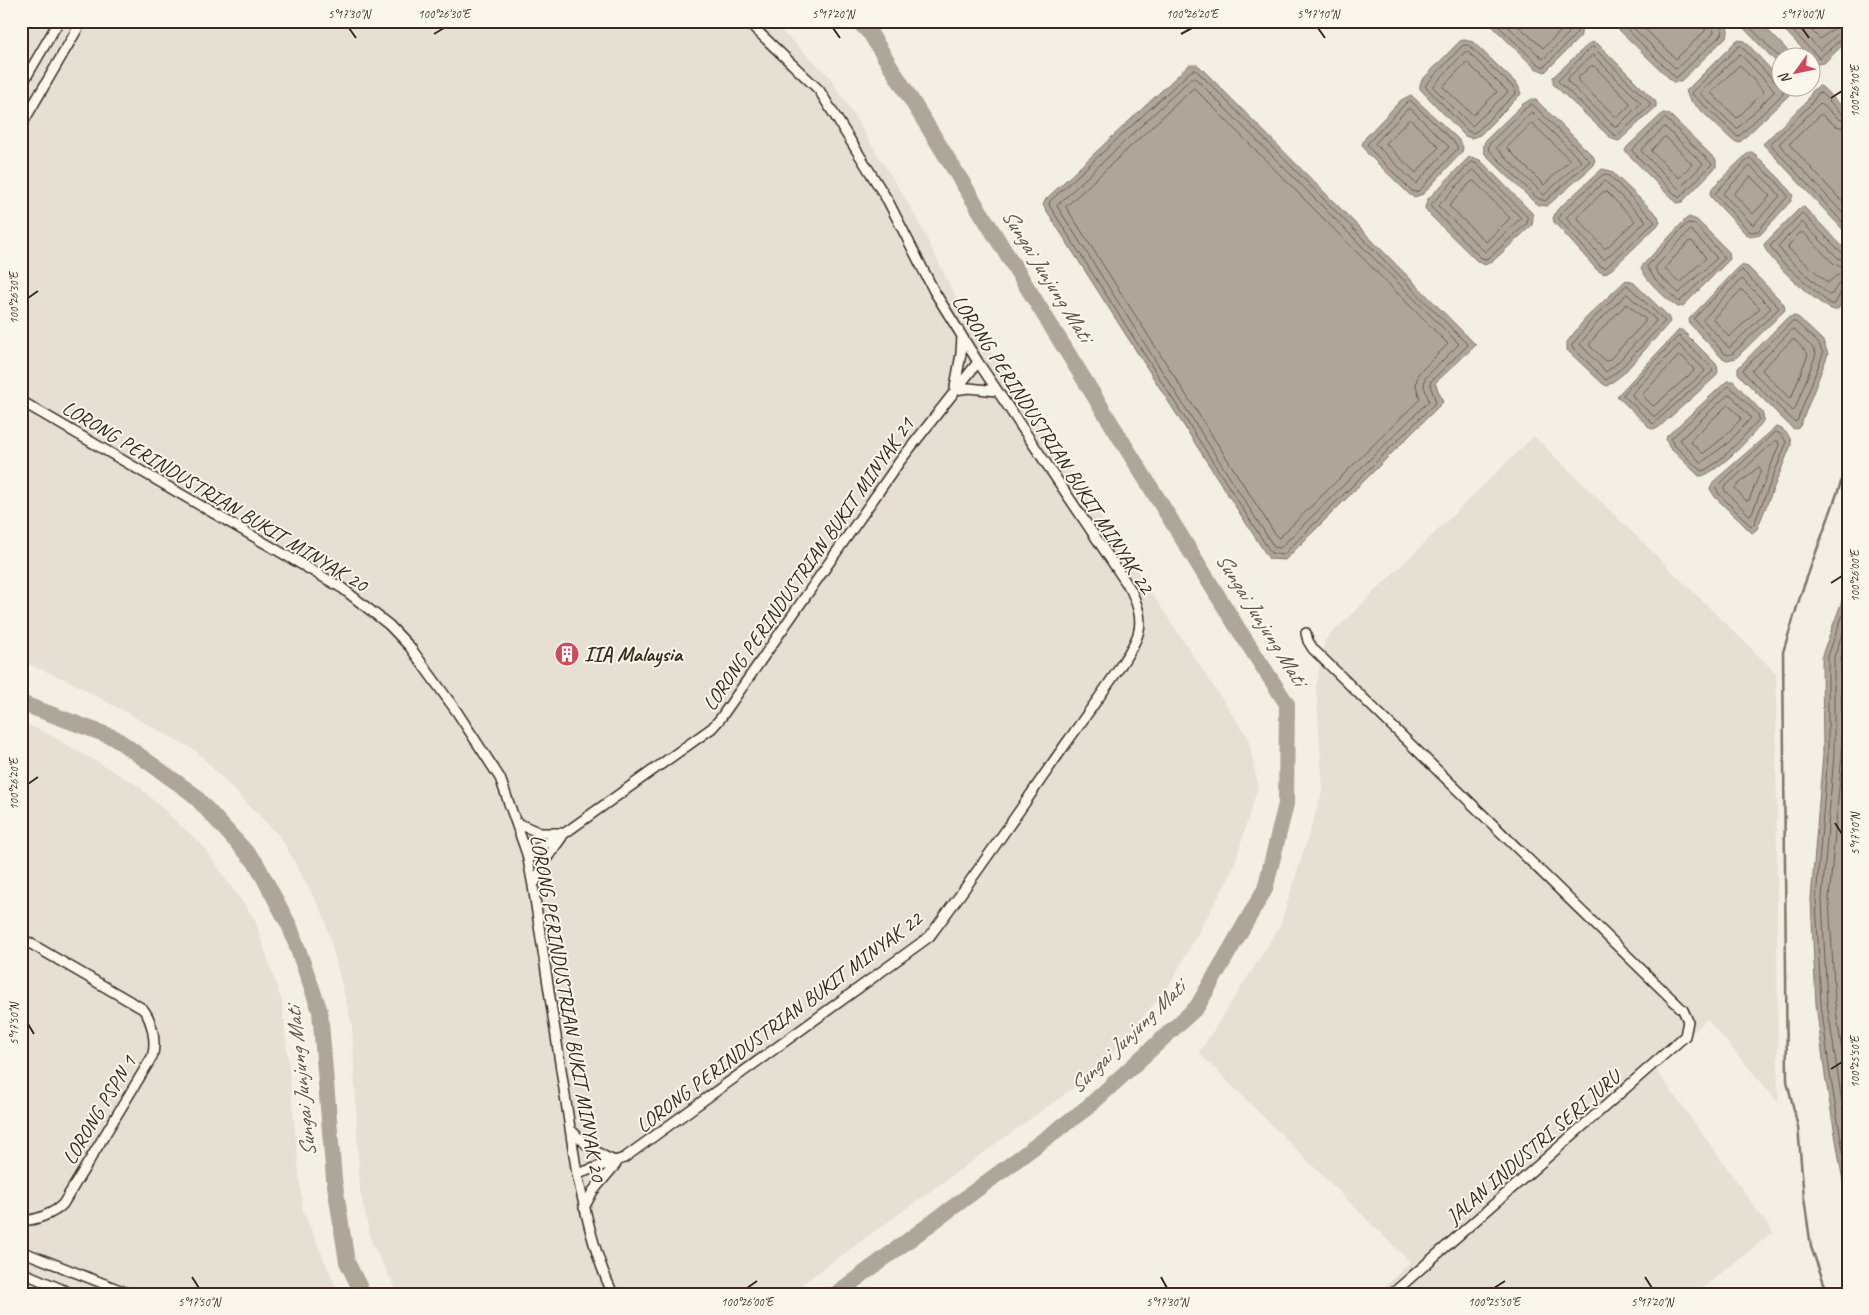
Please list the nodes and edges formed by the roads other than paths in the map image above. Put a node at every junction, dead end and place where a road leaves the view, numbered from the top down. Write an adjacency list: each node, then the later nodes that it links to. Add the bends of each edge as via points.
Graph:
1 (59, 21): 4 (street)
2 (82, 21): 5 (street)
3 (747, 21): 6 (street, LORONG PERINDUSTRIAN BUKIT MINYAK 22, via 824,97 888,201 934,291)
4 (21, 86)
5 (21, 126)
6 (962, 336): 7 (street, LORONG PERINDUSTRIAN BUKIT MINYAK 22); 8 (street)
7 (978, 362): 8 (street, LORONG PERINDUSTRIAN BUKIT MINYAK 21); 9 (street, LORONG PERINDUSTRIAN BUKIT MINYAK 22)
8 (954, 390): 9 (street); 13 (street, LORONG PERINDUSTRIAN BUKIT MINYAK 21, via 720,719 704,734)
9 (997, 391): 18 (street, LORONG PERINDUSTRIAN BUKIT MINYAK 22, via 1131,590 1140,617 1134,645 929,937)
10 (21, 401): 12 (street, LORONG PERINDUSTRIAN BUKIT MINYAK 20, via 342,588 389,625 430,672 491,764 500,778)
11 (1306, 634): 27 (street, JALAN INDUSTRI SERI JURU, via 1313,649 1676,1003 1688,1021 1684,1036)
12 (517, 823): 13 (street, via 540,833); 14 (street, LORONG PERINDUSTRIAN BUKIT MINYAK 20)
13 (565, 833): 14 (street, LORONG PERINDUSTRIAN BUKIT MINYAK 21); 15 (street, via 547,858)
14 (527, 854): 15 (street, LORONG PERINDUSTRIAN BUKIT MINYAK 20)
15 (534, 886): 17 (street, LORONG PERINDUSTRIAN BUKIT MINYAK 20)
16 (21, 938): 21 (street, LORONG PSPN 1, via 143,1009 149,1016 154,1050 63,1204 58,1210 27,1221)
17 (571, 1130): 18 (street, via 600,1156); 19 (street, LORONG PERINDUSTRIAN BUKIT MINYAK 20)
18 (618, 1162): 19 (street, LORONG PERINDUSTRIAN BUKIT MINYAK 22); 20 (street)
19 (577, 1174): 20 (street, LORONG PERINDUSTRIAN BUKIT MINYAK 20)
20 (584, 1208): 26 (street, LORONG PERINDUSTRIAN BUKIT MINYAK 20)
21 (21, 1220)
22 (21, 1251): 25 (street)
23 (21, 1272): 24 (street)
24 (73, 1294)
25 (130, 1294)
26 (613, 1294)
27 (1392, 1294)

